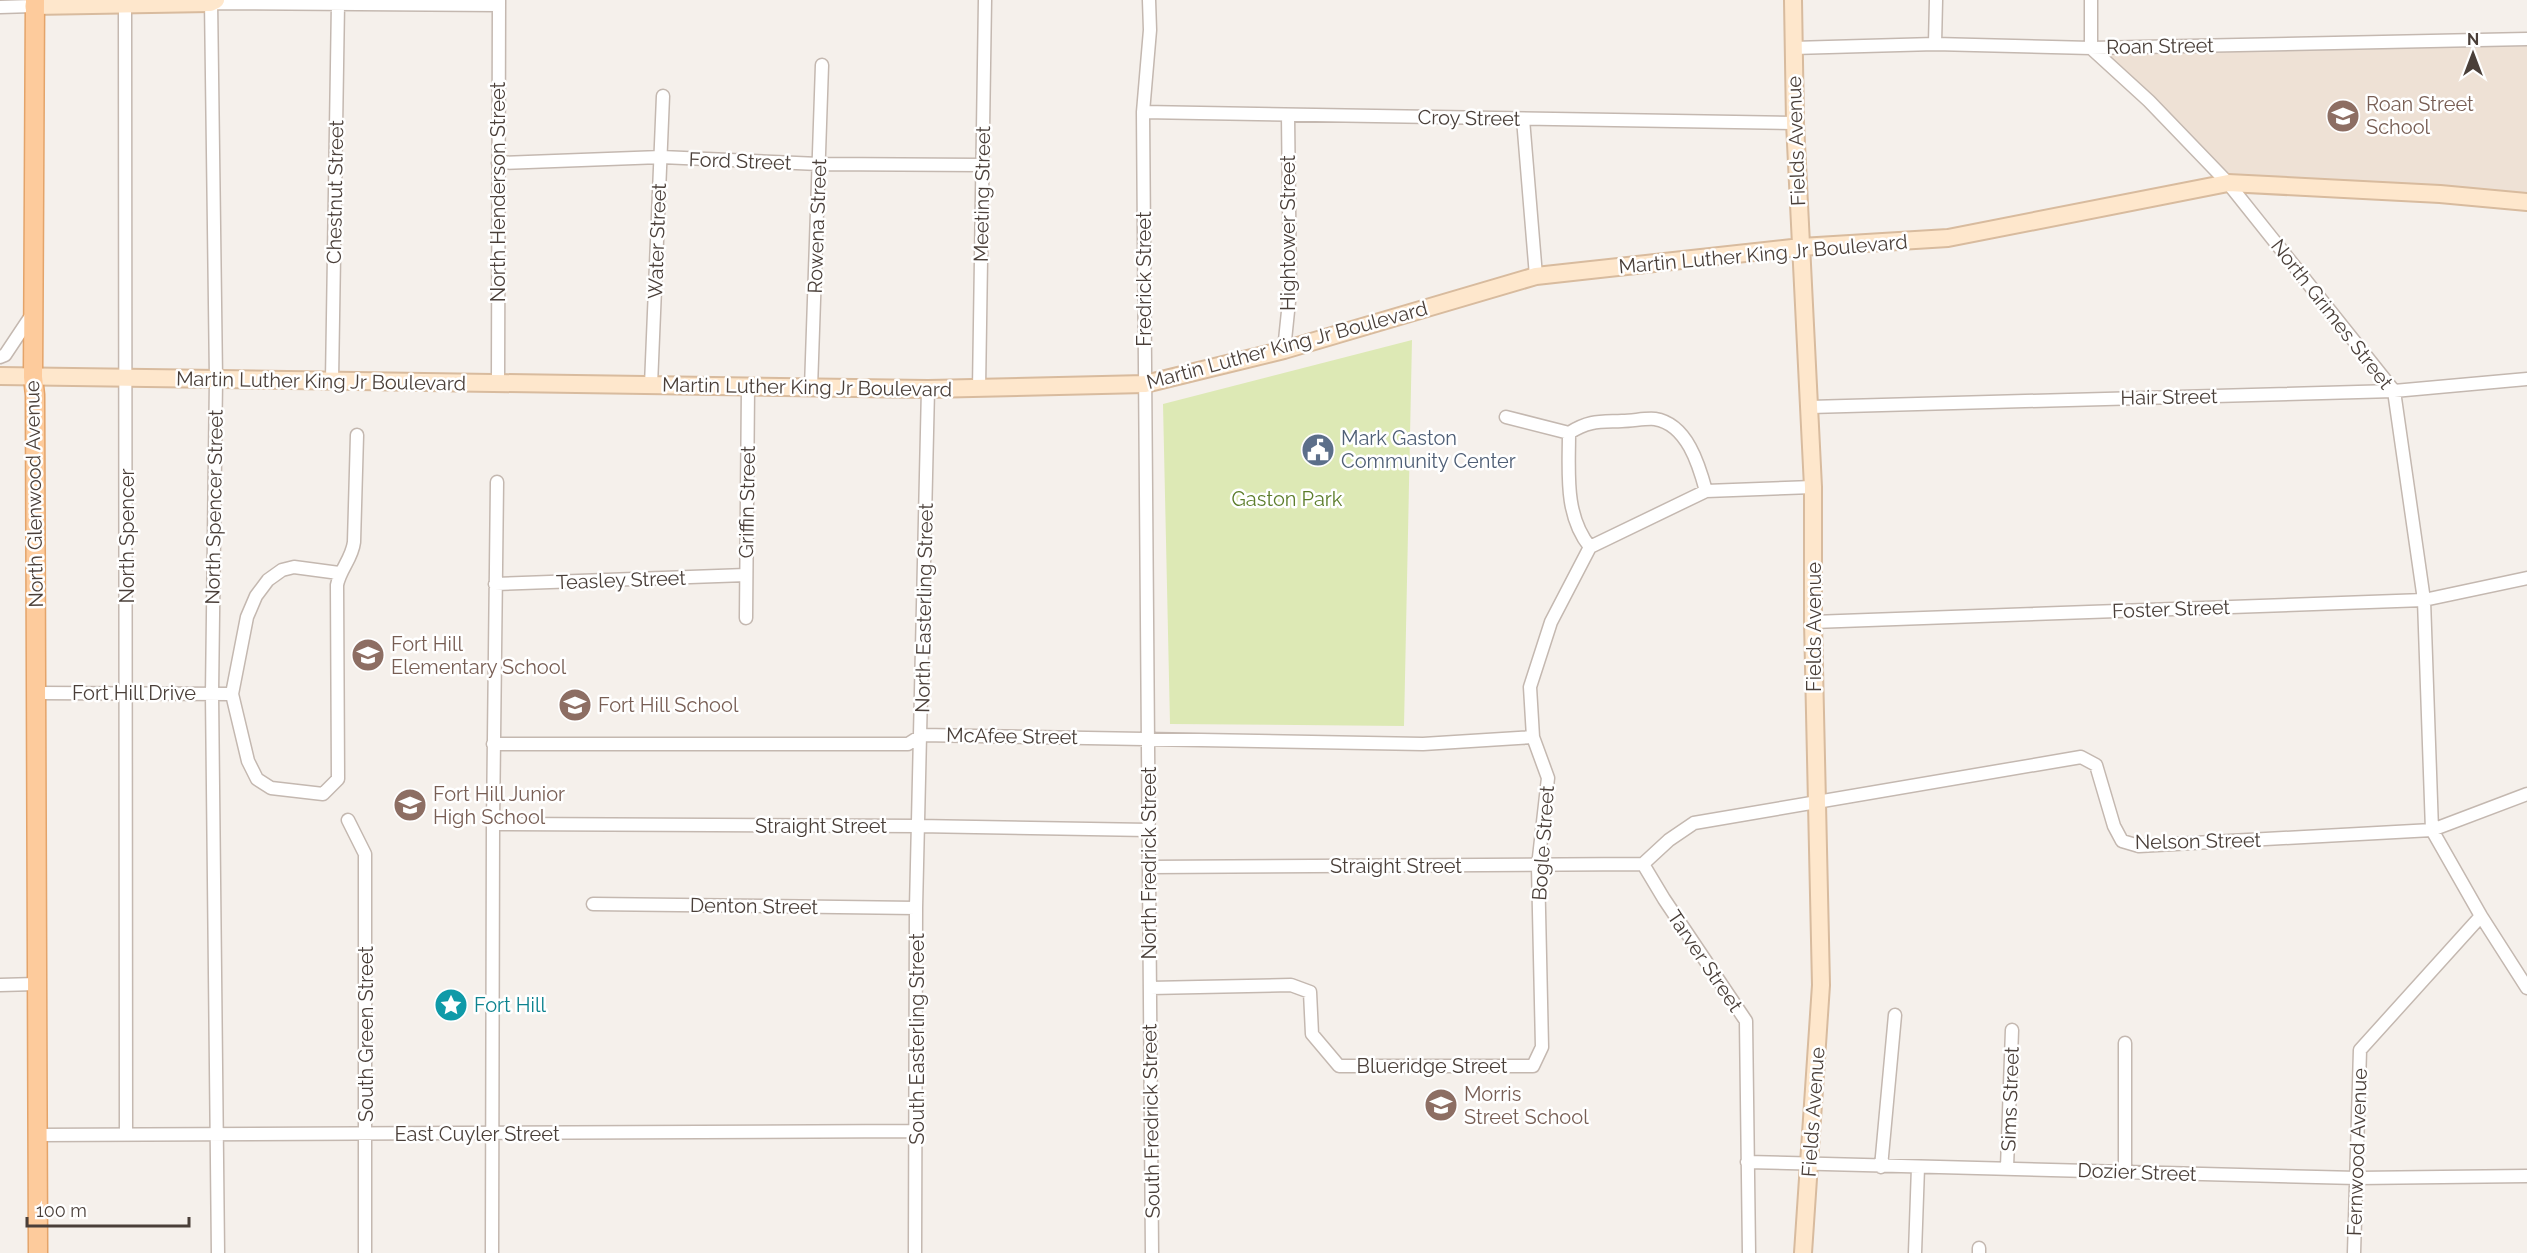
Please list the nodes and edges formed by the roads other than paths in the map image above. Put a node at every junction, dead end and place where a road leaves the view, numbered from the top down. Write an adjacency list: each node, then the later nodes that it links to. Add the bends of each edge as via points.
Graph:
1 (985, 0): 25 (street, Meeting Street)
2 (1149, 0): 18 (street, Fredrick Street)
3 (1793, 0): 14 (street, Fields Avenue)
4 (1936, 0): 13 (street)
5 (2091, 0): 15 (street)
6 (213, 1): 8 (street); 10 (street); 36 (street, North Spencer Street)
7 (34, 3): 10 (street); 11 (street); 30 (main road, North Glenwood Avenue)
8 (338, 3): 9 (street); 38 (street, Chestnut Street)
9 (499, 3): 23 (street, North Henderson Street)
10 (125, 5): 35 (street, North Spencer)
11 (0, 7)
12 (2527, 39): 15 (street, Roan Street)
13 (1935, 44): 14 (street, Roan Street); 15 (street, Roan Street)
14 (1793, 48): 21 (street, Fields Avenue)
15 (2091, 48): 26 (street, North Grimes Street)
16 (822, 65): 24 (street, Rowena Street)
17 (663, 96): 22 (street, Water Street)
18 (1143, 112): 19 (street, Croy Street); 40 (street, Fredrick Street)
19 (1288, 115): 20 (street, Croy Street); 31 (street, Hightower Street, via 1290,292)
20 (1523, 119): 21 (street, Croy Street); 29 (street)
21 (1795, 123): 28 (street, Fields Avenue)
22 (661, 157): 23 (street, Ford Street); 24 (street, Ford Street); 41 (street, Water Street)
23 (498, 163): 39 (street, North Henderson Street)
24 (819, 164): 25 (street, Ford Street); 43 (street, Rowena Street)
25 (982, 165): 45 (street, Meeting Street)
26 (2228, 183): 27 (street, Martin Luther King Jr Boulevard); 28 (street, Martin Luther King Jr Boulevard, via 1948,238); 46 (street, North Grimes Street)
27 (2527, 202)
28 (1801, 248): 29 (street, Martin Luther King Jr Boulevard); 47 (street, Fields Avenue)
29 (1536, 276): 31 (street, Martin Luther King Jr Boulevard)
30 (33, 313): 32 (street); 34 (main road, North Glenwood Avenue)
31 (1284, 350): 40 (street, Martin Luther King Jr Boulevard)
32 (0, 357)
33 (7, 376): 34 (street, Martin Luther King Jr Boulevard)
34 (33, 377): 35 (street, Martin Luther King Jr Boulevard); 62 (main road, North Glenwood Avenue)
35 (127, 378): 36 (street, Martin Luther King Jr Boulevard); 63 (street, North Spencer)
36 (216, 379): 38 (street, Martin Luther King Jr Boulevard); 64 (street, North Spencer Street)
37 (2527, 379): 46 (street, Hair Street)
38 (332, 381): 39 (street, Martin Luther King Jr Boulevard)
39 (498, 383): 41 (street, Martin Luther King Jr Boulevard)
40 (1145, 384): 45 (street, Martin Luther King Jr Boulevard); 68 (street, Fredrick Street)
41 (651, 385): 42 (street, Martin Luther King Jr Boulevard)
42 (748, 387): 43 (street, Martin Luther King Jr Boulevard); 56 (street, Griffin Street)
43 (811, 388): 44 (street, Martin Luther King Jr Boulevard)
44 (928, 389): 45 (street, Martin Luther King Jr Boulevard); 66 (street, North Easterling Street)
45 (979, 389)
46 (2394, 392): 47 (street, Hair Street); 59 (street, North Grimes Street)
47 (1810, 407): 52 (street, Fields Avenue)
48 (1506, 417): 49 (street)
49 (1569, 433): 53 (street, via 1584,423 1656,419 1685,438 1698,462); 54 (street, via 1569,495 1575,524)
50 (357, 435): 55 (street, via 354,542 352,555)
51 (497, 482): 58 (street)
52 (1814, 487): 53 (street); 61 (street, Fields Avenue)
53 (1706, 491): 54 (street)
54 (1590, 547): 67 (street, Bogle Street, via 1551,622 1530,687)
55 (339, 573): 65 (street, via 294,567 268,580 247,617); 65 (street, via 338,779 322,794 271,788 257,779 248,761)
56 (746, 575): 58 (street, Teasley Street); 60 (street, Griffin Street)
57 (2527, 578): 59 (street, Foster Street)
58 (495, 584): 69 (street)
59 (2424, 600): 61 (street, Foster Street); 76 (street, North Grimes Street)
60 (746, 618)
61 (1813, 622): 71 (street, Fields Avenue)
62 (37, 693): 63 (street, Fort Hill Drive); 84 (main road, North Glenwood Avenue)
63 (126, 694): 64 (street, Fort Hill Drive); 96 (street, North Spencer)
64 (212, 694): 65 (street, Fort Hill Drive); 92 (street, North Spencer Street)
65 (232, 694)
66 (922, 735): 68 (street, McAfee Street); 69 (street, McAfee Street, via 908,744); 74 (street, North Easterling Street)
67 (1533, 737): 68 (street, McAfee Street, via 1423,744); 78 (street, Bogle Street, via 1548,778)
68 (1148, 738): 75 (street, North Fredrick Street)
69 (494, 744): 73 (street)
70 (2527, 794): 76 (street, Nelson Street)
71 (1816, 803): 76 (street, Nelson Street, via 2081,757 2096,765 2122,842 2139,846); 77 (street, via 1694,823); 98 (street, Fields Avenue, via 1821,1012)
72 (348, 820): 93 (street, South Green Street, via 365,854)
73 (493, 824): 74 (street, Straight Street); 94 (street)
74 (918, 826): 75 (street, Straight Street); 81 (street, South Easterling Street)
75 (1149, 830): 79 (street, North Fredrick Street)
76 (2432, 830): 82 (street)
77 (1643, 864): 78 (street, Straight Street); 97 (street, Tarver Street, via 1746,1022)
78 (1538, 866): 79 (street, Straight Street); 90 (street, Bogle Street)
79 (1149, 867): 85 (street, North Fredrick Street)
80 (592, 904): 81 (street, Denton Street)
81 (916, 908): 91 (street, South Easterling Street)
82 (2481, 916): 86 (street); 104 (street, Fernwood Avenue, via 2360,1050)
83 (0, 985): 84 (street)
84 (36, 986): 95 (main road, North Glenwood Avenue)
85 (1150, 988): 90 (street, Blueridge Street, via 1291,985 1310,992 1312,1034 1339,1066 1533,1066); 110 (street, South Fredrick Street)
86 (2527, 988)
87 (1894, 1015): 99 (street)
88 (2012, 1030): 101 (street, Sims Street)
89 (2125, 1043): 102 (street)
90 (1542, 1047)
91 (917, 1131): 94 (street, East Cuyler Street); 109 (street, South Easterling Street)
92 (217, 1134): 93 (street, East Cuyler Street); 96 (street, East Cuyler Street); 106 (street, North Spencer Street)
93 (366, 1134): 94 (street, East Cuyler Street); 107 (street, South Green Street)
94 (492, 1134): 108 (street)
95 (37, 1135): 96 (street, East Cuyler Street); 105 (main road, North Glenwood Avenue)
96 (126, 1135)
97 (1747, 1162): 98 (street, Dozier Street); 111 (street, Tarver Street)
98 (1809, 1164): 99 (street, Dozier Street); 112 (street, Fields Avenue)
99 (1881, 1167): 100 (street, Dozier Street)
100 (1918, 1167): 101 (street, Dozier Street); 113 (street)
101 (2007, 1167): 102 (street, Dozier Street)
102 (2125, 1173): 104 (street, Dozier Street)
103 (2527, 1176): 104 (street, Dozier Street)
104 (2357, 1178): 114 (street, Fernwood Avenue)
105 (38, 1253)
106 (218, 1253)
107 (364, 1253)
108 (492, 1253)
109 (915, 1253)
110 (1152, 1253)
111 (1749, 1253)
112 (1803, 1253)
113 (1915, 1253)
114 (2354, 1253)

